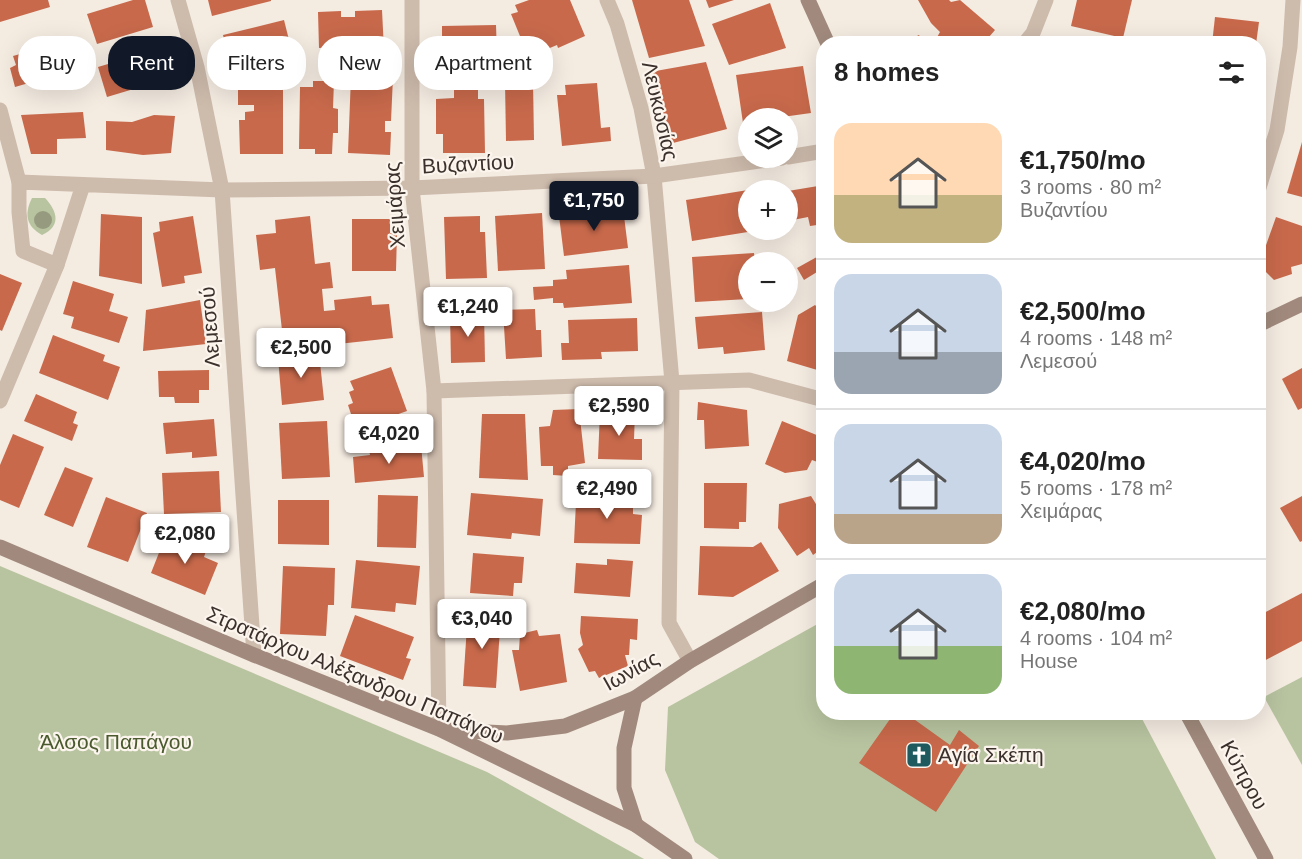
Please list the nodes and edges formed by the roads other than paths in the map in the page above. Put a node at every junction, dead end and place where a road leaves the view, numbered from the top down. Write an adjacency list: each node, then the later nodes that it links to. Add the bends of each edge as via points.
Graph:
1 (178, 0): 18 (street, Λεμεσού, via 197,67)
2 (412, 0): 17 (street, Χειμάρας)
3 (607, 0): 14 (street, Λευκωσίας, via 641,108)
4 (808, 0): 7 (street)
5 (1046, 0): 8 (street)
6 (1293, 0): 13 (street, via 1277,130)
7 (824, 36)
8 (1031, 36)
9 (0, 110): 15 (street)
10 (816, 153): 11 (street)
11 (798, 156)
12 (738, 164): 14 (street, Βυζαντίου)
13 (1266, 165)
14 (654, 176): 17 (street, Βυζαντίου); 22 (street, Λευκωσίας)
15 (19, 182): 16 (street, Βυζαντίου); 19 (street, via 23,251)
16 (83, 185): 18 (street, Βυζαντίου); 19 (street)
17 (412, 188): 18 (street, Βυζαντίου); 23 (street, Χειμάρας)
18 (222, 190): 28 (street, Λεμεσού)
19 (57, 265): 25 (street)
20 (1302, 304): 21 (street)
21 (1266, 321)
22 (672, 382): 23 (street); 24 (street, via 749,380); 29 (street, Λευκωσίας, via 669,622)
23 (434, 391): 32 (street, Χειμάρας)
24 (816, 398)
25 (0, 401)
26 (0, 547): 28 (street, Στρατάρχου Αλέξανδρου Παπάγου)
27 (816, 589): 29 (street, Ιωνίας)
28 (254, 655): 32 (street, Στρατάρχου Αλέξανδρου Παπάγου)
29 (690, 661): 30 (street, Ιωνίας)
30 (635, 698): 32 (street, Ιωνίας, via 565,726 507,733); 33 (street, via 624,748 624,788)
31 (1190, 720): 34 (street, Κύπρου)
32 (439, 729): 33 (street, Στρατάρχου Αλέξανδρου Παπάγου)
33 (636, 825): 35 (street, Στρατάρχου Αλέξανδρου Παπάγου)
34 (1266, 858)
35 (685, 859)

